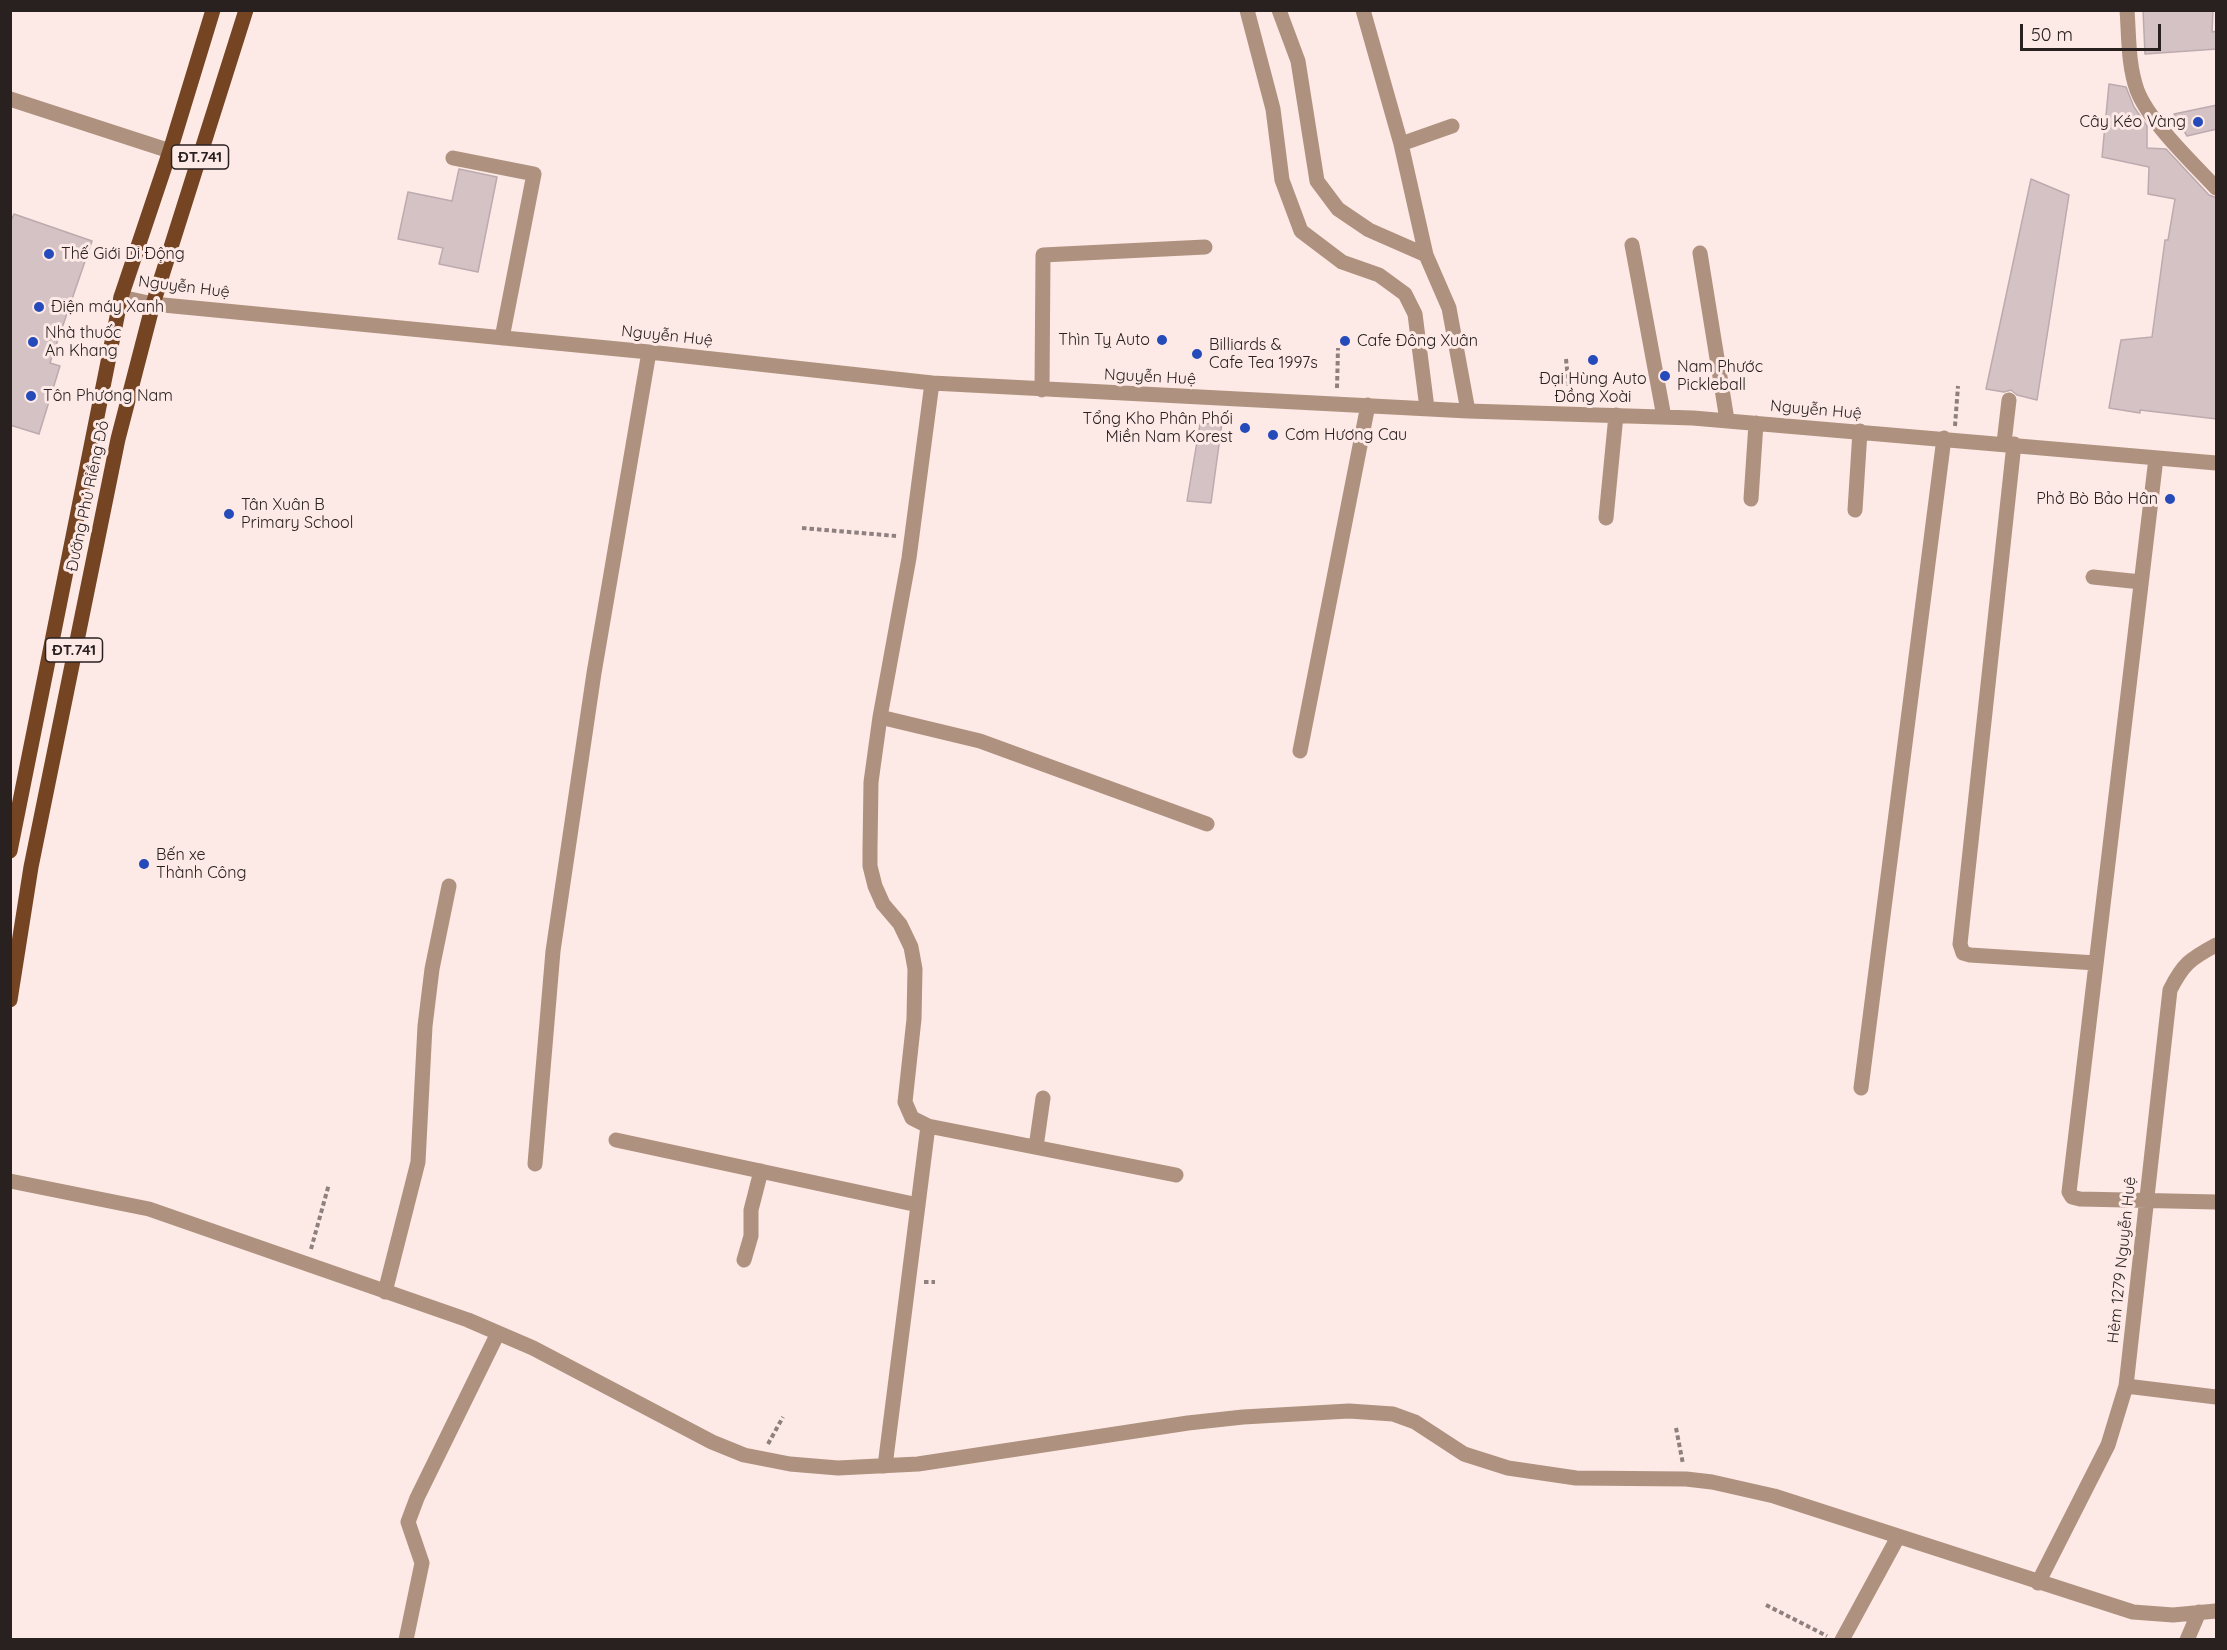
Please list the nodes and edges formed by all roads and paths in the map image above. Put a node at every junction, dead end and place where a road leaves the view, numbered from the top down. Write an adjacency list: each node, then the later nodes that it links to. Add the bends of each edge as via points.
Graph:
1 (213, 10): 10 (main road, Đường Phú Riềng Đỏ / ĐT.741)
2 (246, 10): 18 (main road, Đường Phú Riềng Đỏ / ĐT.741)
3 (1247, 10): 29 (street, via 1273,108 1282,180 1301,231 1342,262 1379,275 1405,294 1415,314)
4 (1279, 10): 16 (street, via 1298,61 1317,181 1338,208 1369,230)
5 (1364, 10): 9 (street)
6 (2127, 10): 12 (street, via 2138,90 2172,141)
7 (10, 99): 10 (street)
8 (1452, 126): 9 (street)
9 (1401, 144): 16 (street)
10 (170, 151): 17 (main road, Đường Phú Riềng Đỏ / ĐT.741)
11 (453, 158): 19 (street, via 534,174)
12 (2217, 188)
13 (1632, 245): 33 (street)
14 (1205, 247): 25 (street, via 1043,255)
15 (1700, 253): 34 (street)
16 (1426, 255): 30 (street, via 1449,308)
17 (121, 297): 18 (street, Nguyễn Huệ); 50 (main road, Đường Phú Riềng Đỏ / ĐT.741)
18 (153, 304): 19 (street, Nguyễn Huệ); 56 (main road, Đường Phú Riềng Đỏ / ĐT.741, via 118,439 67,684)
19 (502, 338): 21 (street, Nguyễn Huệ)
20 (1338, 348): 27 (path)
21 (649, 352): 23 (street, Nguyễn Huệ); 62 (street, via 594,673 553,951)
22 (1566, 359): 31 (path)
23 (932, 383): 25 (street, Nguyễn Huệ); 45 (street)
24 (1958, 386): 37 (path)
25 (1042, 390): 27 (street, Nguyễn Huệ)
26 (2009, 400): 38 (street)
27 (1337, 404): 28 (street, Nguyễn Huệ)
28 (1368, 405): 29 (street, Nguyễn Huệ); 49 (street)
29 (1427, 408): 30 (street, Nguyễn Huệ)
30 (1468, 411): 31 (street, Nguyễn Huệ)
31 (1571, 414): 32 (street, Nguyễn Huệ)
32 (1616, 415): 33 (street, Nguyễn Huệ); 43 (street)
33 (1664, 417): 34 (street, Nguyễn Huệ)
34 (1727, 420): 35 (street, Nguyễn Huệ)
35 (1756, 423): 36 (street, Nguyễn Huệ); 41 (street)
36 (1860, 431): 37 (street, Nguyễn Huệ); 42 (street)
37 (1949, 438): 38 (street, Nguyễn Huệ); 57 (street)
38 (2009, 444): 39 (street, Nguyễn Huệ); 55 (street, via 1960,944 1963,953 1970,955)
39 (2156, 458): 40 (street, Nguyễn Huệ); 47 (street)
40 (2217, 463)
41 (1751, 499)
42 (1855, 510)
43 (1606, 518)
44 (802, 528): 45 (path)
45 (912, 537): 48 (street)
46 (2093, 577): 47 (street)
47 (2141, 582): 55 (street)
48 (880, 717): 51 (street, via 980,741); 59 (street, via 871,782 870,866 884,904 900,924 915,969 905,1102 912,1118)
49 (1300, 751)
50 (16, 799): 52 (main road, Đường Phú Riềng Đỏ / ĐT.741)
51 (1207, 824)
52 (10, 851)
53 (448, 886): 72 (street, via 424,1026 418,1162)
54 (2217, 945): 67 (street, Hẻm 1279 Nguyễn Huệ, via 2195,956 2180,970 2170,990)
55 (2096, 963): 67 (street, via 2068,1191 2080,1199)
56 (10, 1000)
57 (1861, 1088)
58 (1043, 1098): 61 (street)
59 (928, 1126): 61 (street); 69 (street)
60 (616, 1140): 63 (street)
61 (1036, 1148): 64 (street)
62 (535, 1164)
63 (761, 1171): 69 (street); 70 (street)
64 (1176, 1175)
65 (10, 1180): 71 (street, via 149,1209)
66 (328, 1184): 71 (path)
67 (2146, 1200): 68 (street); 74 (street, Hẻm 1279 Nguyễn Huệ)
68 (2217, 1202)
69 (918, 1205): 79 (street)
70 (744, 1260)
71 (307, 1264): 72 (street)
72 (385, 1292): 73 (street)
73 (498, 1333): 78 (street, via 712,1442 744,1455); 86 (street, via 408,1522 422,1563)
74 (2126, 1386): 75 (street); 82 (street, Hẻm 1279 Nguyễn Huệ, via 2108,1445)
75 (2217, 1397)
76 (783, 1417): 78 (path)
77 (1676, 1428): 80 (path)
78 (761, 1457): 79 (street, via 838,1468)
79 (885, 1466): 80 (street, via 1217,1420 1349,1411 1393,1414 1415,1422 1464,1454 1508,1468 1576,1478)
80 (1686, 1479): 81 (street, via 1774,1496)
81 (1898, 1537): 82 (street); 88 (street)
82 (2038, 1583): 85 (street, via 2133,1612)
83 (1766, 1605): 87 (path)
84 (2217, 1611): 85 (street)
85 (2199, 1612): 89 (street)
86 (405, 1640)
87 (1833, 1640)
88 (1842, 1640)
89 (2187, 1640)

